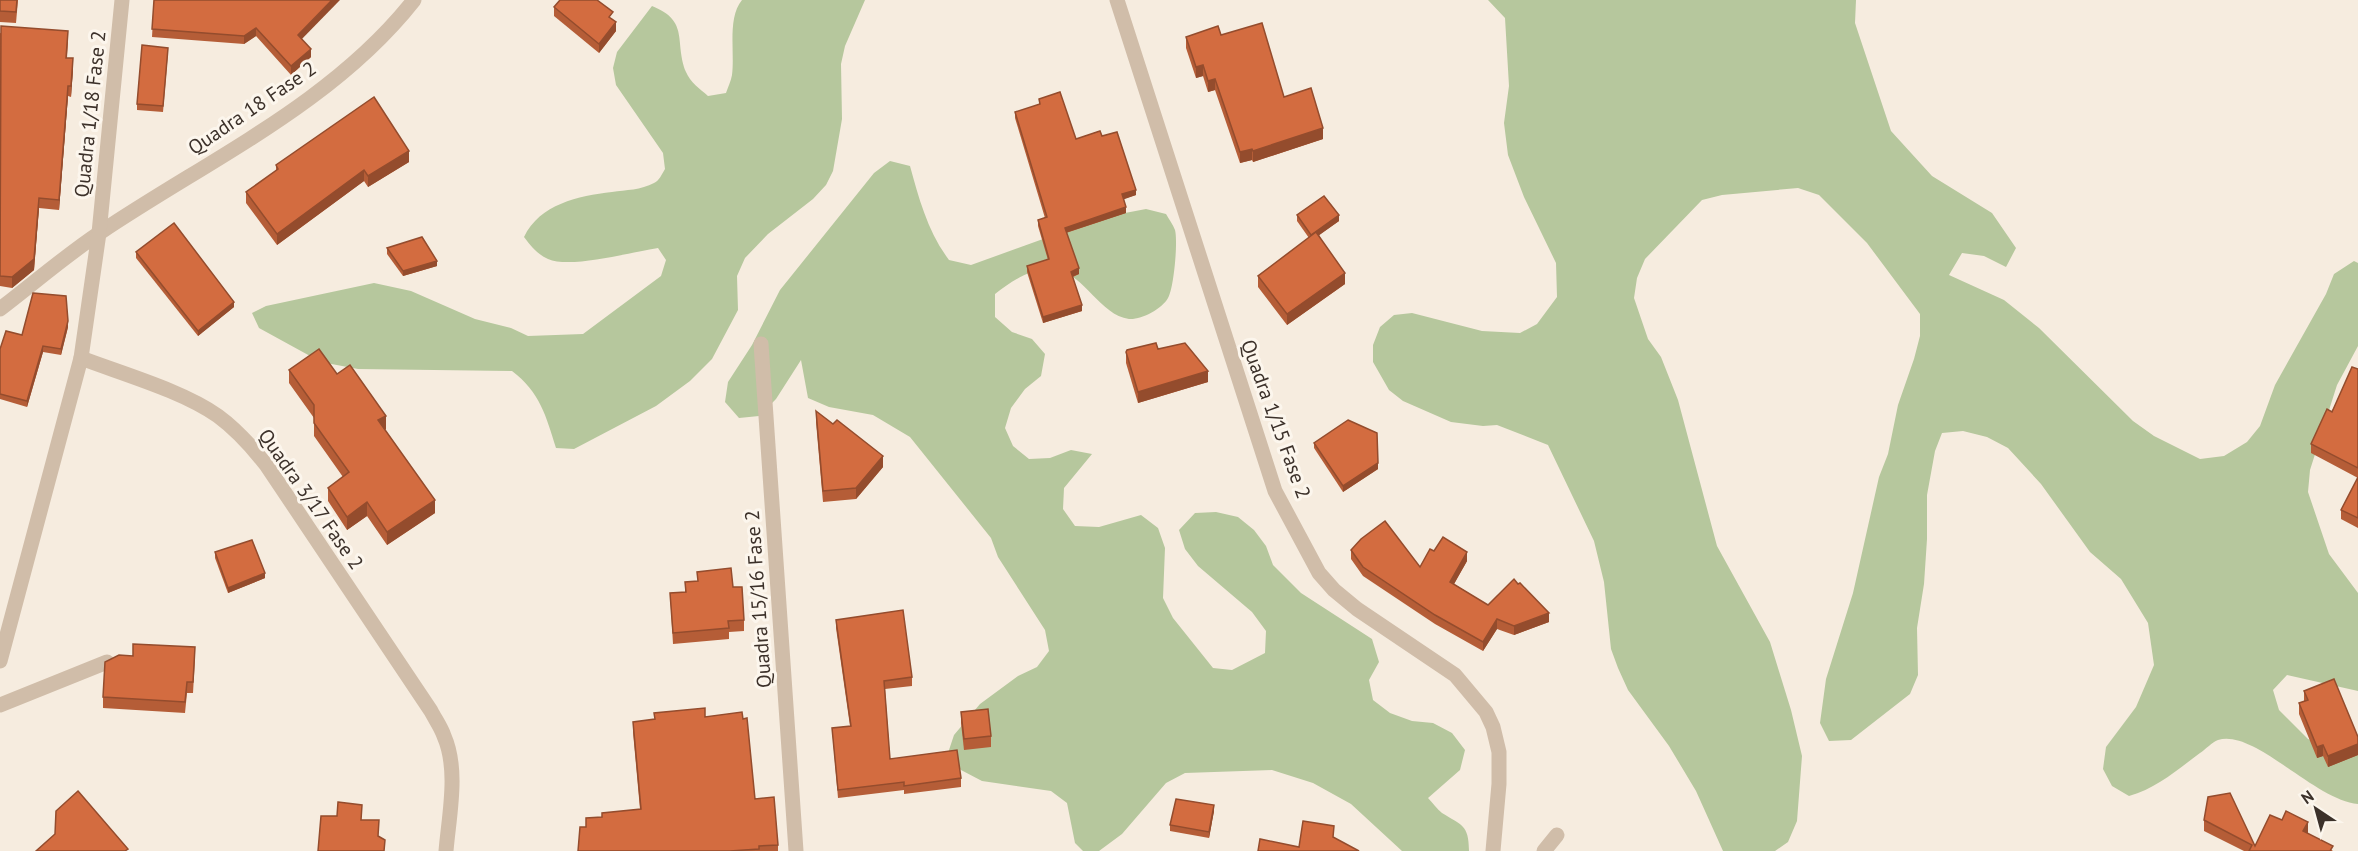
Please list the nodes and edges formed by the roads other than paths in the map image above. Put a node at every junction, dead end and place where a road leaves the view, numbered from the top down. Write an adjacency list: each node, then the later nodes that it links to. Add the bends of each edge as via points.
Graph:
1 (122, 0): 4 (street, Quadra 1/18 Fase 2)
2 (414, 0): 4 (street, Quadra 18 Fase 2, via 356,61 287,114)
3 (1117, 0): 14 (street, Quadra 1/15 Fase 2, via 1275,490 1319,573 1334,590 1455,675 1486,712 1499,752)
4 (99, 233): 5 (street, Quadra 18 Fase 2); 7 (street, Quadra 1/18 Fase 2)
5 (0, 309)
6 (761, 344): 13 (street, Quadra 15/16 Fase 2)
7 (81, 358): 8 (street, Quadra 1/18 Fase 2); 12 (street, Quadra 3/17 Fase 2, via 173,393 218,416 253,449 431,711 444,736 452,787)
8 (0, 660)
9 (107, 662): 10 (street)
10 (0, 705)
11 (1557, 835): 15 (street)
12 (446, 851)
13 (796, 851)
14 (1493, 851)
15 (1544, 851)

